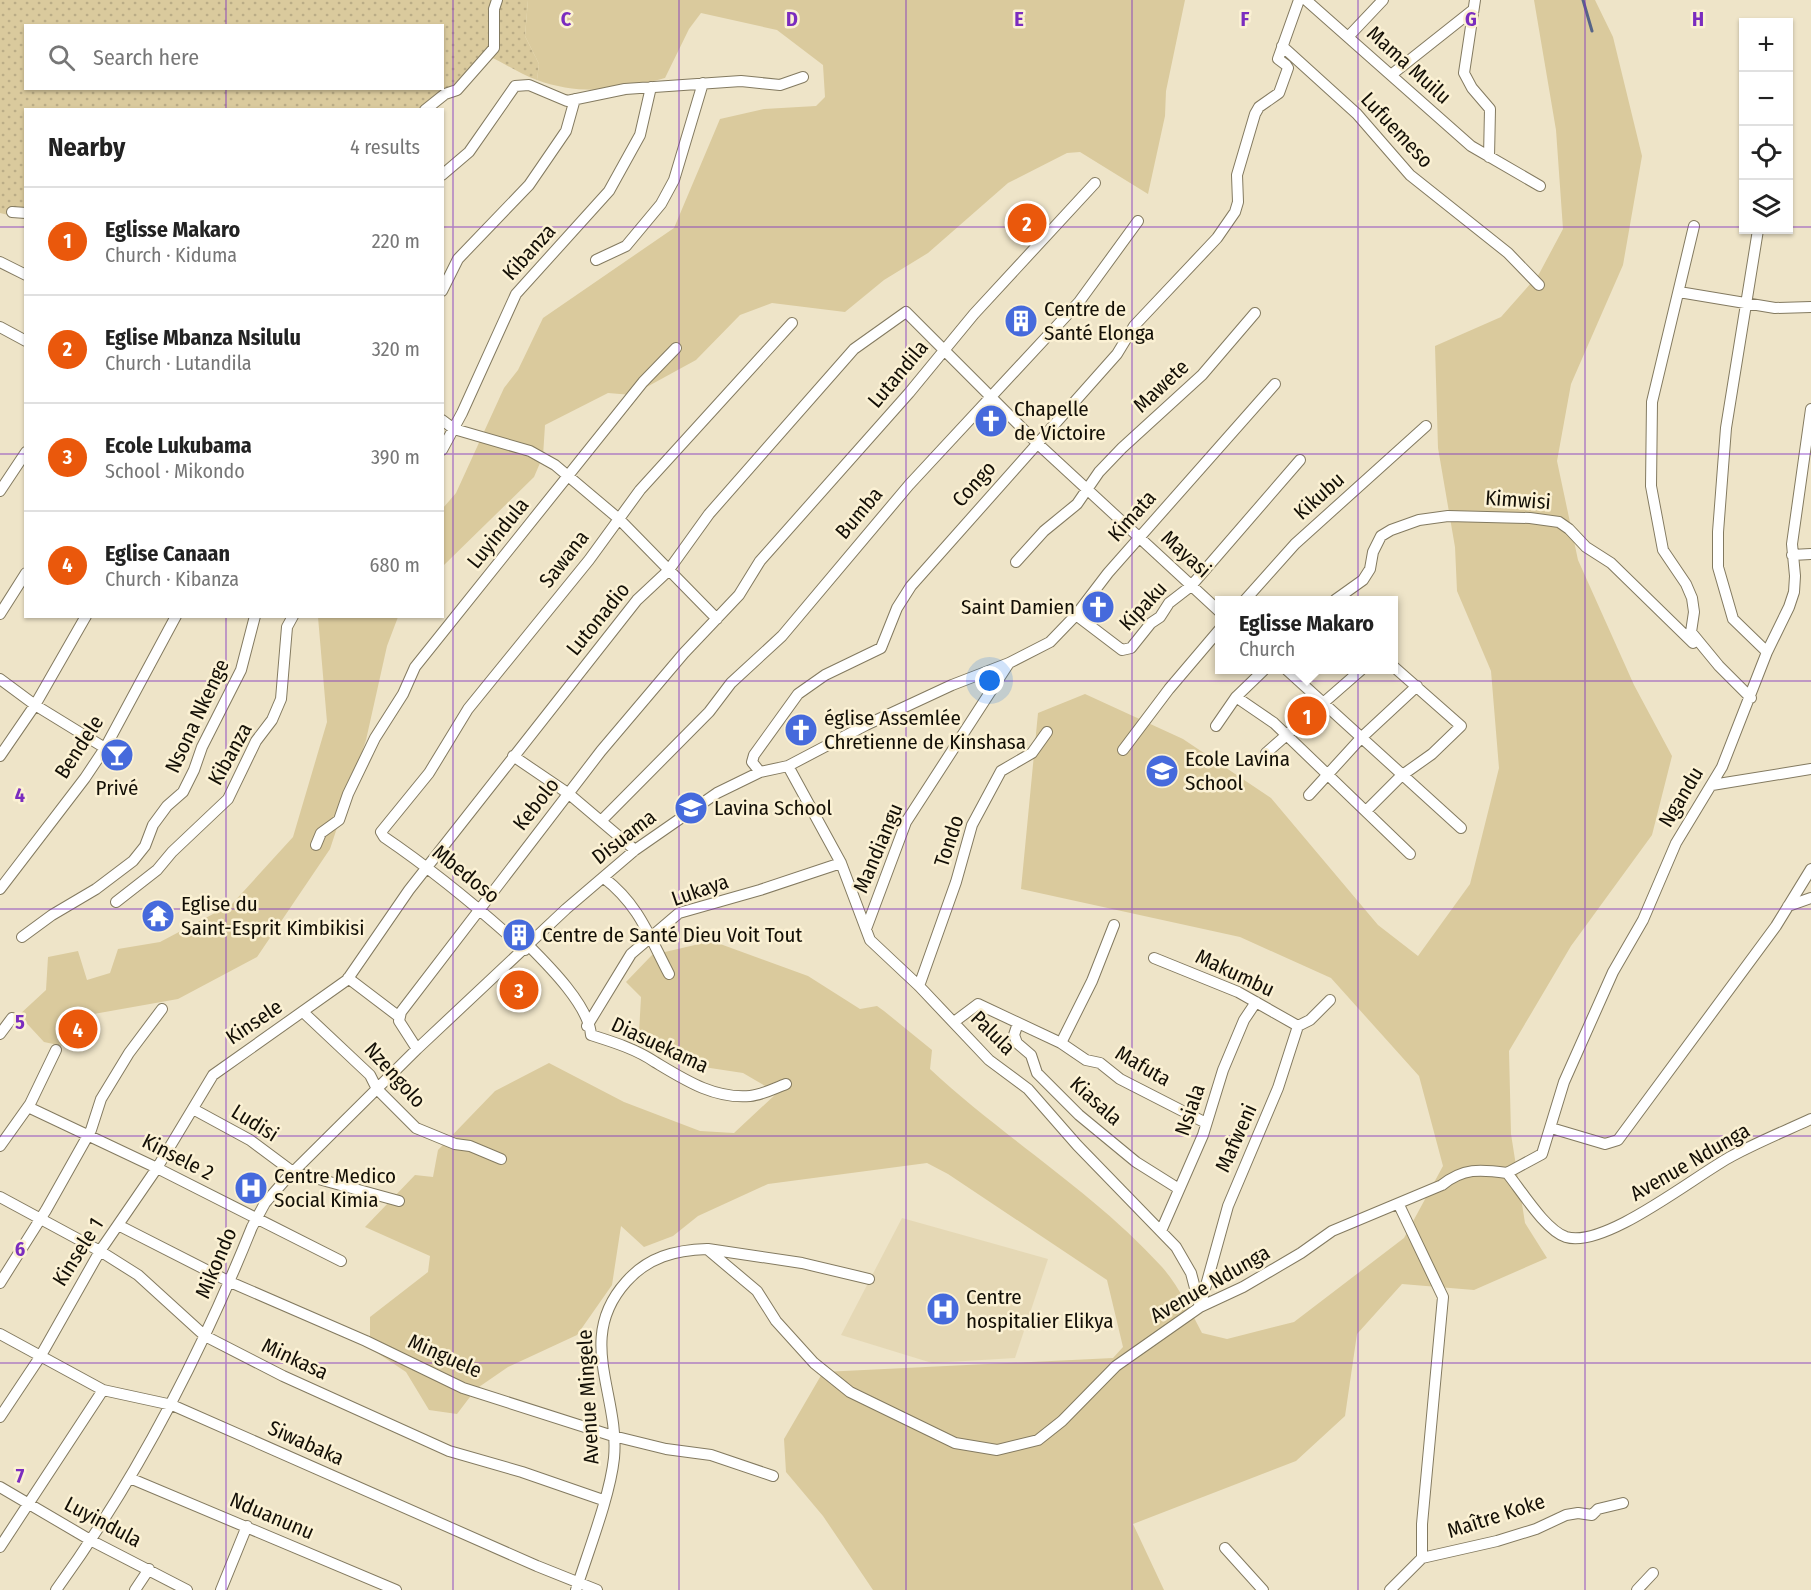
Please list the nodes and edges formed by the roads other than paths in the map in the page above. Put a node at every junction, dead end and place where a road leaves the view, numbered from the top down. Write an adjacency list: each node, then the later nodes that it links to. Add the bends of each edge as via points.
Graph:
1 (497, 0): 13 (street, via 494,48 457,90)
2 (1299, 0): 7 (street)
3 (1306, 0): 6 (street, Mama Muilu)
4 (1383, 0): 6 (street)
5 (1474, 5): 8 (street); 14 (street, via 1464,73 1490,109)
6 (1348, 37): 8 (street, Mama Muilu)
7 (1282, 45): 26 (street, Lufuemeso, via 1357,114 1410,175 1508,252); 43 (street, Congo, via 1278,59 1288,68 1279,93 1255,114 1237,175 1235,212 1217,238 1134,326 1116,354)
8 (1391, 75): 14 (street, Mama Muilu, via 1471,146)
9 (803, 77): 10 (street, via 780,85)
10 (703, 83): 11 (street); 23 (street, via 674,180 661,204 626,246)
11 (651, 87): 12 (street); 42 (street, Kibanza, via 640,135 609,191 516,294)
12 (575, 99): 15 (street, via 562,101 529,85 515,86 469,152); 27 (street, via 566,131 529,185 458,259)
13 (428, 108)
14 (1489, 157): 17 (street, Mama Muilu)
15 (444, 173)
16 (1095, 183): 36 (street, Lutandila)
17 (1540, 186)
18 (12, 212): 19 (street)
19 (24, 213)
20 (1138, 221): 38 (street, Bumba, via 1080,302)
21 (1694, 226): 28 (street)
22 (1757, 234): 29 (street)
23 (596, 260)
24 (0, 262): 25 (street)
25 (24, 274)
26 (1539, 285)
27 (444, 287)
28 (1679, 292): 29 (street); 73 (street, via 1651,410 1651,486 1663,550 1692,598 1691,632)
29 (1745, 304): 30 (street); 71 (street, via 1722,465 1718,567 1733,619)
30 (1811, 307)
31 (1256, 313): 50 (street, Mawete, via 1202,375 1106,464)
32 (792, 323): 51 (street, Sawana, via 640,490)
33 (0, 327): 34 (street)
34 (24, 340)
35 (676, 348): 47 (street, Luyindula, via 643,382)
36 (945, 349): 38 (street, Mayasi); 56 (street, Lutonadio, via 906,312 854,349 709,514); 59 (street, Lutandila, via 760,561)
37 (1275, 384): 52 (street, Kimata)
38 (991, 396): 43 (street, Mayasi); 102 (street, Bumba, via 909,485 782,636 731,683 709,712)
39 (1811, 409): 48 (street, Ngandu)
40 (444, 422): 42 (street)
41 (1426, 426): 60 (street, Kikubu, via 1295,544)
42 (454, 429): 44 (street, Kibanza); 47 (street, via 530,451)
43 (1038, 444): 50 (street, Mayasi); 95 (street, Congo, via 911,586 897,608 881,648 825,675 798,694 754,755 752,762)
44 (444, 446)
45 (24, 455): 49 (street)
46 (1300, 460): 58 (street, Kipaku)
47 (568, 476): 51 (street); 105 (street, Luyindula, via 415,667 375,738 339,820 321,833)
48 (1806, 489): 54 (street, Ngandu)
49 (0, 491)
50 (1088, 491): 52 (street, Mayasi); 55 (street, Mawete)
51 (619, 519): 56 (street); 104 (street, Sawana, via 468,709 429,773)
52 (1139, 538): 58 (street, Mayasi); 64 (street, Kimata)
53 (1811, 554): 54 (street)
54 (1792, 555): 71 (street, Ngandu, via 1794,592)
55 (1016, 561)
56 (668, 571): 69 (street); 92 (street, Lutonadio, via 637,600)
57 (24, 576): 63 (street)
58 (1191, 586): 62 (street, Mayasi); 64 (street, Kipaku, via 1169,603 1131,648 1122,650 1114,646)
59 (739, 595): 69 (street, Kebolo)
60 (1249, 596)
61 (1341, 596): 73 (street, Kimwisi, via 1363,580 1381,536 1419,520 1448,516 1559,522 1611,563)
62 (1215, 608)
63 (0, 614)
64 (1076, 615): 72 (street, Kimata, via 1050,642)
65 (85, 618): 83 (street)
66 (175, 618): 88 (street, Bendele)
67 (254, 618): 119 (street, Nsona Nkenge, via 241,670 194,770 183,792 153,825 145,846 96,889)
68 (291, 618): 114 (street, Kibanza, via 281,699 228,799 157,870)
69 (717, 619): 99 (street, Kebolo, via 643,700)
70 (1215, 635): 89 (street)
71 (1767, 652): 81 (street, Ngandu)
72 (1010, 663): 93 (street, Kimata, via 952,685); 118 (street, Mandiangu, via 906,822)
73 (1719, 666): 81 (street)
74 (1398, 670): 79 (street)
75 (1259, 674): 80 (street)
76 (1293, 674): 82 (street)
77 (1355, 674): 82 (street)
78 (0, 679): 83 (street)
79 (1417, 686): 87 (street); 97 (street, via 1461,726)
80 (1236, 697): 84 (street); 86 (street)
81 (1751, 698): 98 (street, Ngandu)
82 (1324, 702): 86 (street); 87 (street)
83 (35, 705): 88 (street); 91 (street)
84 (1216, 726)
85 (1047, 732): 125 (street, Tondo, via 1032,753 1001,771 972,825)
86 (1286, 735): 90 (street); 96 (street)
87 (1361, 738): 96 (street); 97 (street)
88 (105, 748): 112 (street, Bendele)
89 (1123, 750)
90 (1266, 753)
91 (0, 756)
92 (513, 756): 99 (street); 109 (street, Lutonadio)
93 (788, 766): 95 (street, Disuama); 108 (street, Palula)
94 (1811, 769): 98 (street)
95 (760, 772): 106 (street, Disuama, via 717,793)
96 (1327, 774): 100 (street); 101 (street)
97 (1401, 776): 101 (street); 103 (street)
98 (1712, 784): 146 (street, Ngandu, via 1676,843 1643,920 1613,972 1564,1082)
99 (569, 794): 102 (street); 116 (street, Kebolo)
100 (1309, 795)
101 (1366, 811): 107 (street)
102 (601, 821): 106 (street)
103 (1461, 828)
104 (381, 832): 109 (street, Mbedoso)
105 (316, 845)
106 (635, 850): 111 (street, Disuama)
107 (1410, 854)
108 (841, 863): 118 (street, Palula); 120 (street, Lukaya, via 679,913)
109 (427, 866): 116 (street, Mbedoso); 124 (street, Lutonadio)
110 (1811, 868): 115 (street)
111 (604, 878): 120 (street, via 626,897); 121 (street, Disuama)
112 (0, 889)
113 (1811, 898): 115 (street)
114 (116, 902)
115 (1788, 906): 146 (street, via 1618,1140 1605,1144)
116 (480, 909): 121 (street, Mbedoso); 130 (street, Kebolo)
117 (1114, 925): 137 (street)
118 (866, 929): 125 (street, Palula, via 876,948)
119 (22, 937)
120 (650, 938): 123 (street); 134 (street, Lukaya, via 631,954)
121 (527, 948): 134 (street, Diasuekama, via 559,975); 138 (street, Mikondo)
122 (1154, 958): 127 (street, Makumbu)
123 (669, 974)
124 (348, 978): 129 (street, Kinsele); 130 (street)
125 (919, 986): 132 (street, Palula)
126 (1330, 1000): 135 (street)
127 (1256, 1002): 135 (street, Makumbu); 145 (street, Nsiala, via 1244,1020)
128 (162, 1009): 147 (street, via 101,1099)
129 (303, 1012): 141 (street, Nzengolo, via 370,1075); 143 (street, Kinsele, via 222,1066)
130 (398, 1016): 138 (street)
131 (12, 1018): 136 (street)
132 (954, 1022): 133 (street, Mafuta, via 978,1004); 160 (street, Palula, via 989,1060 1028,1089)
133 (1017, 1023): 137 (street, Mafuta); 153 (street, Kiasala, via 1017,1043 1031,1055 1036,1073 1078,1115 1136,1162)
134 (588, 1025): 140 (street, Diasuekama, via 591,1035 655,1061 693,1085 719,1093 752,1096)
135 (1298, 1026): 167 (street, Mafweni, via 1271,1107 1227,1206)
136 (0, 1034)
137 (1061, 1043): 145 (street, Mafuta, via 1086,1060 1100,1063 1120,1079)
138 (417, 1049): 141 (street, Mikondo)
139 (56, 1050): 142 (street)
140 (786, 1084)
141 (377, 1089): 149 (street, Nzengolo, via 416,1128); 151 (street, Mikondo)
142 (28, 1107): 147 (street, Kinsele 2); 148 (street)
143 (193, 1109): 150 (street, Kinsele 1); 151 (street, Ludisi, via 250,1140)
144 (1811, 1119): 152 (street, Avenue Ndunga, via 1731,1157 1650,1209 1587,1236 1558,1234)
145 (1206, 1123): 153 (street, Nsiala)
146 (1551, 1128): 152 (street, Ngandu, via 1542,1154)
147 (88, 1135): 150 (street, Kinsele 2); 158 (street)
148 (0, 1146)
149 (501, 1160)
150 (157, 1168): 157 (street, Kinsele 2); 159 (street, Kinsele 1)
151 (293, 1172): 155 (street, Ludisi); 157 (street, Mikondo)
152 (1507, 1173): 156 (street, Avenue Ndunga, via 1470,1169)
153 (1179, 1189): 160 (street, Nsiala)
154 (0, 1197): 158 (street, Minkasa)
155 (399, 1201)
156 (1399, 1205): 167 (street, Avenue Ndunga, via 1332,1231 1243,1287); 185 (street, via 1443,1297)
157 (257, 1218): 163 (street, Kinsele 2); 165 (street, Mikondo)
158 (40, 1219): 162 (street, Minkasa); 166 (street)
159 (118, 1225): 162 (street, Kinsele 1); 165 (street, Minguele)
160 (1161, 1231): 167 (street, Palula, via 1191,1273)
161 (707, 1249): 164 (street, via 802,1263); 167 (street, Avenue Ndunga, via 757,1291 776,1321 814,1363 850,1392 955,1443 997,1449 1038,1440 1116,1366); 174 (street, Avenue Mingele, via 681,1250 646,1263 615,1294 604,1314 601,1354)
162 (100, 1251): 169 (street, Minkasa, via 138,1275); 170 (street, Kinsele 1)
163 (341, 1261)
164 (869, 1279)
165 (230, 1282): 169 (street, Mikondo); 174 (street, Minguele, via 462,1388)
166 (0, 1283)
167 (1200, 1307)
168 (0, 1334): 170 (street, Siwabaka)
169 (205, 1336): 172 (street, Mikondo); 178 (street, Minkasa, via 449,1451)
170 (40, 1357): 171 (street, Siwabaka); 173 (street, Kinsele 1)
171 (103, 1390): 172 (street, Siwabaka); 180 (street)
172 (172, 1405): 176 (street, Mikondo); 188 (street, Siwabaka)
173 (0, 1417)
174 (613, 1436): 175 (street, Minguele, via 711,1455); 178 (street, Avenue Mingele, via 614,1456)
175 (773, 1476)
176 (132, 1479): 181 (street, Nduanunu); 182 (street, Mikondo)
177 (0, 1487): 180 (street, Luyindula)
178 (603, 1500): 188 (street, Avenue Mingele)
179 (1623, 1503): 185 (street, Maître Koke, via 1598,1509 1592,1515 1559,1516 1497,1541)
180 (30, 1504): 182 (street, Luyindula); 183 (street)
181 (247, 1526): 192 (street); 193 (street, Nduanunu)
182 (92, 1541): 186 (street, Luyindula); 189 (street, Mikondo)
183 (0, 1547)
184 (1225, 1548): 195 (street)
185 (1422, 1558): 196 (street)
186 (149, 1569): 190 (street); 191 (street, Luyindula)
187 (1653, 1573): 197 (street)
188 (577, 1587): 194 (street, Siwabaka)
189 (56, 1590)
190 (135, 1590)
191 (188, 1590)
192 (221, 1590)
193 (396, 1590)
194 (597, 1590)
195 (1263, 1590)
196 (1390, 1590)
197 (1637, 1590)

